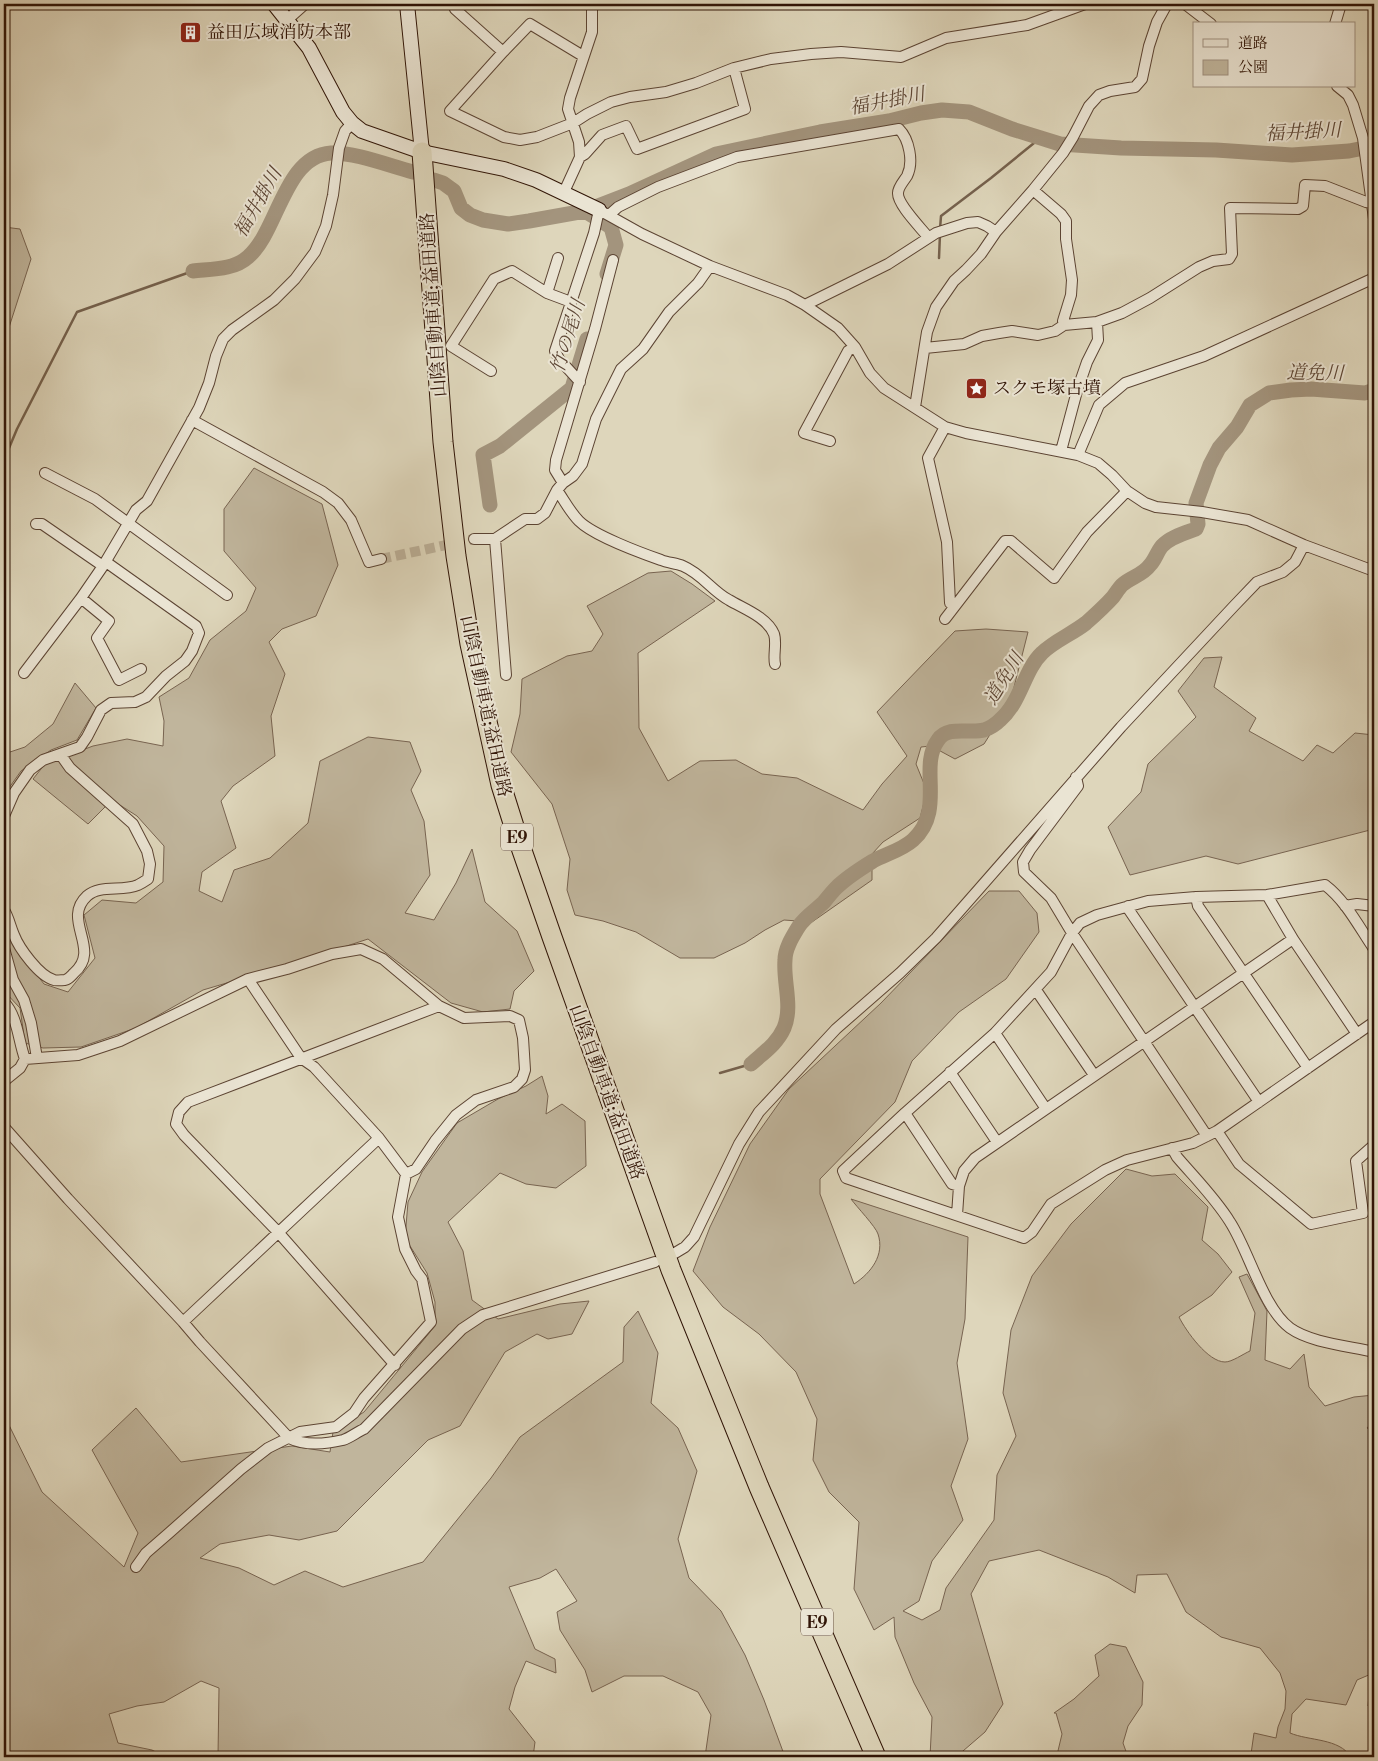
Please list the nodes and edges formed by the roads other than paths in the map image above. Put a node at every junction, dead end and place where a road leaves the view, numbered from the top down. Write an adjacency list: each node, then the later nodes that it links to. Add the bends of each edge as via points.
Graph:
1 (274, 4): 10 (street)
2 (305, 4): 10 (street)
3 (407, 4): 19 (street)
4 (453, 4): 13 (street)
5 (592, 4): 14 (street, via 592,32)
6 (1085, 4): 15 (street, via 1027,25 946,38 901,56 826,53 771,59)
7 (1167, 4): 21 (street, via 1154,30 1142,79 1135,87 1099,95 1088,106 1063,153)
8 (1185, 4): 11 (street)
9 (1341, 4): 12 (street)
10 (287, 20): 17 (street, via 309,48 342,112)
11 (1208, 22)
12 (1335, 22)
13 (503, 52): 14 (street, via 530,24); 18 (street, via 450,111 504,137 520,140)
14 (584, 56): 18 (street, via 568,109)
15 (734, 68): 18 (street, via 666,92 611,102); 20 (street, via 744,109 637,149 626,126 602,135)
16 (1339, 88): 23 (street, via 1353,105 1363,138)
17 (352, 123): 19 (street, via 362,131); 42 (street, via 345,130 338,148 333,195 326,226 315,252 274,300 223,339 209,383)
18 (573, 123): 20 (street)
19 (422, 152): 22 (street, via 504,169); 116 (highway, 山陰自動車道;益田道路 / E9, via 443,442 456,556 470,644 501,785 671,1270)
20 (580, 157): 22 (street)
21 (1033, 190): 26 (street); 36 (street, via 1066,221 1072,280)
22 (564, 192): 24 (street)
23 (1372, 203): 25 (street); 35 (street, via 1325,186 1305,185 1303,206 1298,209 1230,208 1232,254 1229,259 1199,267 1150,298)
24 (604, 212): 27 (street, via 737,157 898,129 908,144 910,163 897,194); 30 (street); 33 (street)
25 (1374, 219)
26 (996, 232): 27 (street, via 978,222); 38 (street, via 954,281 936,308)
27 (928, 237): 34 (street, via 888,264)
28 (558, 258): 32 (street)
29 (613, 260): 40 (street)
30 (710, 266): 34 (street); 48 (street, via 669,312 642,349 621,369 596,420 582,464)
31 (1374, 278): 46 (street, via 1204,356 1125,383 1100,405)
32 (547, 293): 33 (street); 39 (street, via 512,271 494,279 451,346)
33 (571, 302): 40 (street, via 555,351 559,360)
34 (805, 305): 37 (street, via 838,328)
35 (1097, 322): 36 (street); 45 (street, via 1098,340 1077,391)
36 (1064, 326): 38 (street, via 1055,332 1038,335 1012,331 982,336 964,344)
37 (855, 346): 41 (street, via 870,373 884,388); 44 (street, via 848,351 804,433)
38 (925, 348): 41 (street)
39 (491, 371)
40 (580, 382): 48 (street, via 556,460)
41 (915, 406): 43 (street)
42 (192, 420): 51 (street, via 147,501 136,510); 55 (street, via 338,503 352,520 369,562)
43 (945, 426): 45 (street); 60 (street, via 928,458 947,542 950,603)
44 (830, 441)
45 (1061, 451): 46 (street)
46 (1078, 455): 49 (street, via 1098,463)
47 (45, 473): 51 (street, via 95,499)
48 (560, 487): 53 (street, via 545,513 537,519 525,519); 62 (street, via 567,505 592,530 663,561 683,566 703,578 725,598 758,616 774,636)
49 (1127, 491): 54 (street, via 1156,507 1248,520); 60 (street, via 1087,532 1054,578 1011,541 1005,541)
50 (36, 524): 56 (street, via 42,524)
51 (128, 524): 56 (street); 58 (street)
52 (474, 539): 53 (street)
53 (495, 539): 65 (street)
54 (1304, 545): 57 (street); 67 (street, via 1295,562 1283,572 1257,582)
55 (381, 559)
56 (105, 564): 59 (street); 66 (street, via 196,626 199,633 185,661 146,697 135,702 110,704 101,710 80,747)
57 (1374, 571)
58 (227, 594)
59 (81, 598): 63 (street, via 109,620 97,638 119,680); 64 (street)
60 (955, 606): 61 (street)
61 (945, 619)
62 (775, 664)
63 (141, 668)
64 (24, 673)
65 (506, 675)
66 (60, 754): 68 (street, via 43,760 30,770 14,793); 74 (street, via 70,768 133,824 148,851 148,879 138,885 97,890 85,897 77,914 86,951 80,968 67,980 54,981 38,970 14,936)
67 (1076, 777): 75 (street, via 1078,786 1023,862 1024,872 1051,898); 109 (street, via 936,938 836,1029 759,1112 739,1144 694,1237)
68 (4, 816)
69 (1267, 895): 70 (street); 72 (street, via 1325,885); 76 (street)
70 (1196, 896): 71 (street); 79 (street, via 1198,906)
71 (1128, 906): 75 (street, via 1080,923); 84 (street)
72 (1345, 906): 73 (street); 78 (street)
73 (1374, 906)
74 (4, 910)
75 (1072, 933): 81 (street, via 1052,972); 88 (street)
76 (1292, 939): 79 (street); 87 (street)
77 (4, 948): 90 (street, via 31,1023)
78 (1374, 949)
79 (1243, 972): 84 (street); 92 (street)
80 (248, 979): 83 (street, via 332,954 361,949 383,959); 90 (street, via 120,1041 78,1055); 91 (street)
81 (1036, 990): 86 (street); 94 (street)
82 (4, 1002): 89 (street, via 14,1019)
83 (439, 1006): 91 (street); 105 (street, via 464,1018 510,1016 519,1020 525,1070 522,1080 514,1087 476,1100 456,1115 416,1169)
84 (1194, 1006): 88 (street); 96 (street)
85 (1373, 1026): 87 (street)
86 (995, 1033): 93 (street); 97 (street)
87 (1357, 1034): 92 (street)
88 (1144, 1041): 94 (street); 100 (street)
89 (25, 1058): 90 (street); 95 (street, via 20,1068)
90 (37, 1058)
91 (302, 1058): 101 (street); 108 (street, via 188,1102 179,1112 176,1124)
92 (1308, 1068): 96 (street)
93 (950, 1072): 98 (street); 102 (street)
94 (1094, 1075): 97 (street)
95 (4, 1081)
96 (1259, 1102): 100 (street)
97 (1046, 1109): 102 (street)
98 (905, 1113): 106 (street, via 952,1184); 107 (street, via 843,1172 846,1178)
99 (4, 1127): 111 (street)
100 (1212, 1134): 103 (street, via 1238,1164 1311,1224 1363,1213 1356,1161); 104 (street)
101 (379, 1138): 105 (street); 108 (street)
102 (996, 1142): 106 (street, via 964,1171)
103 (1374, 1145)
104 (1172, 1148): 107 (street, via 1127,1160 1106,1170 1051,1204 1032,1232 1024,1238); 112 (street, via 1230,1222 1268,1299 1289,1327 1304,1336)
105 (406, 1174): 113 (street, via 398,1217 405,1249 422,1280 431,1322)
106 (959, 1186): 107 (street)
107 (957, 1215)
108 (278, 1232): 111 (street); 113 (street)
109 (675, 1253)
110 (654, 1262): 114 (street, via 483,1314 462,1329 364,1429 345,1440 318,1444)
111 (183, 1322): 114 (street)
112 (1374, 1352)
113 (395, 1365): 114 (street, via 354,1413 336,1427 300,1432)
114 (289, 1438): 115 (street, via 268,1448 241,1469 146,1553)
115 (136, 1567)
116 (876, 1757)

